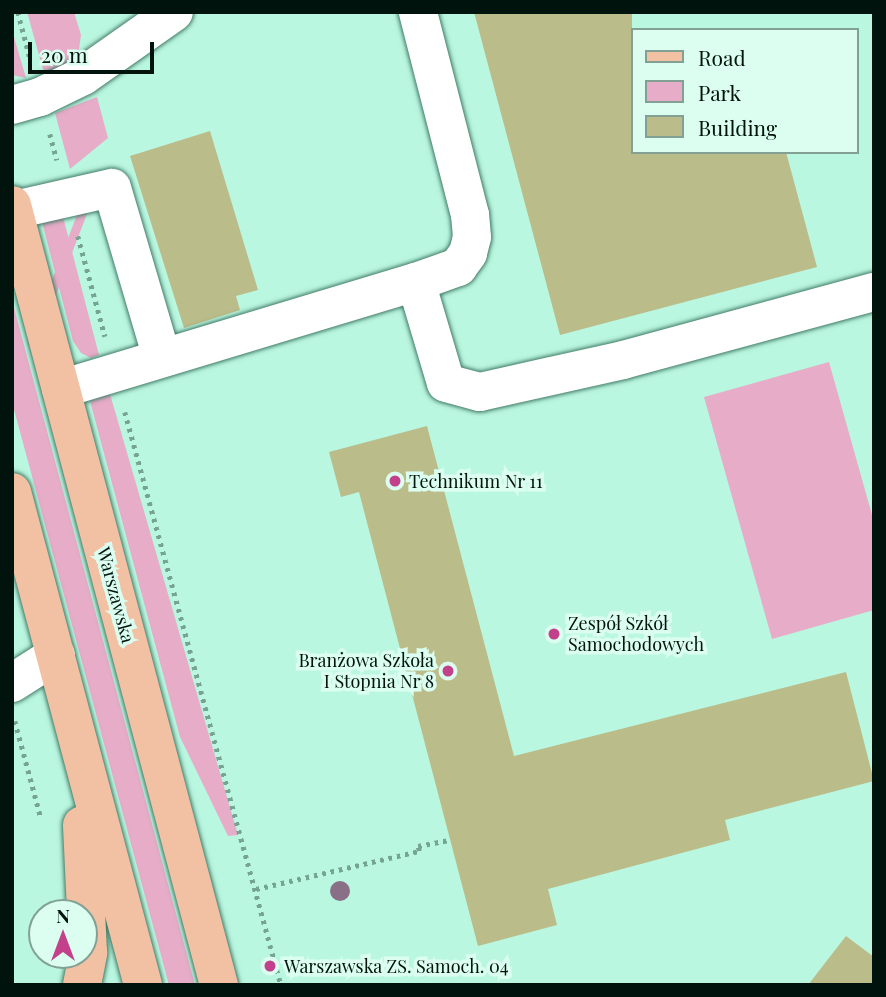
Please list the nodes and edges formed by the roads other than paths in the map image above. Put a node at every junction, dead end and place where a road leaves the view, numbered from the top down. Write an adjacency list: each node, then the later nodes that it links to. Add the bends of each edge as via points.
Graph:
1 (174, 12): 3 (lane, via 83,76)
2 (418, 12): 5 (lane, via 472,237 458,267)
3 (26, 101)
4 (13, 208): 7 (lane, via 112,188); 8 (main road, Warszawska)
5 (416, 282): 6 (lane, via 446,383 480,392 623,360); 7 (lane)
6 (874, 292)
7 (162, 358): 8 (lane)
8 (61, 389): 15 (main road, Warszawska)
9 (12, 492): 10 (main road)
10 (56, 655): 11 (lane); 12 (main road)
11 (12, 683)
12 (75, 733): 13 (main road, via 88,915); 14 (main road)
13 (82, 985)
14 (143, 985)
15 (219, 985)

